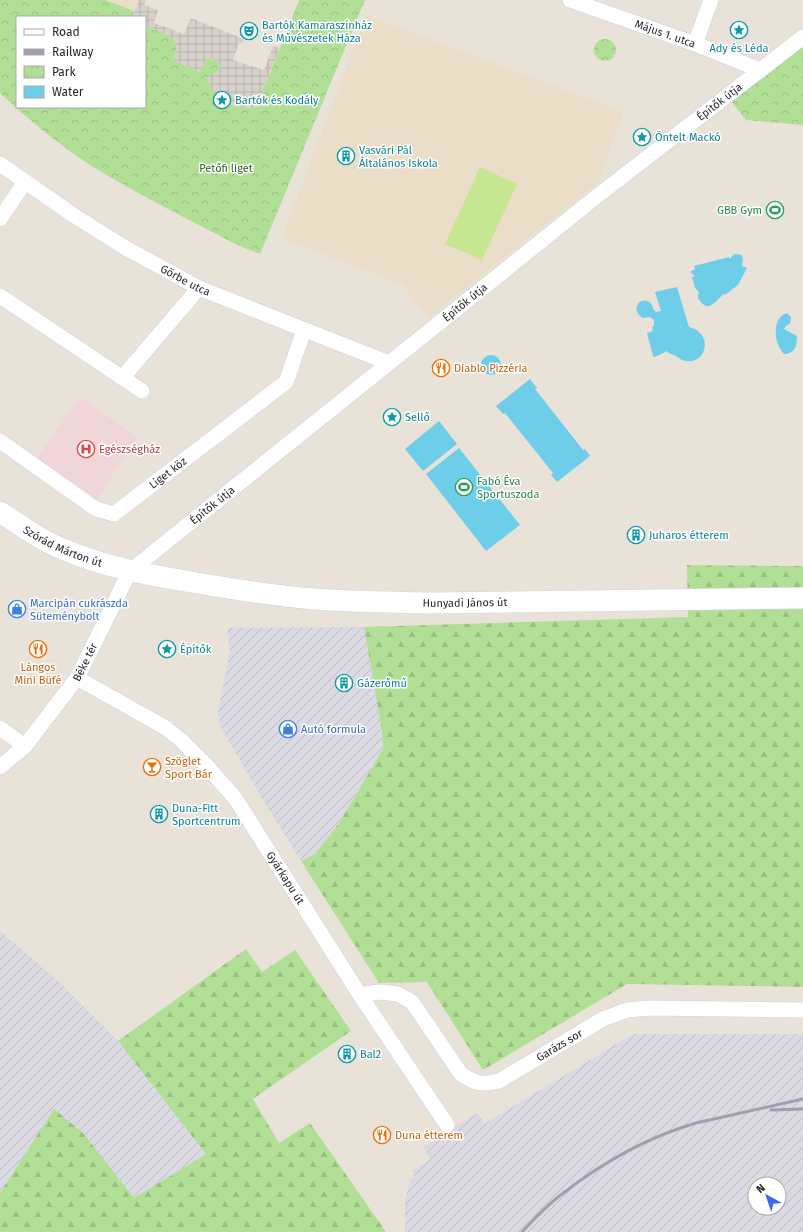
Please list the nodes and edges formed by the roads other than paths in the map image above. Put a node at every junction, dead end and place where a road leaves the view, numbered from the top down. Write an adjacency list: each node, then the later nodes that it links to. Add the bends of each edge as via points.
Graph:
1 (570, 0): 4 (street, Május 1. utca)
2 (711, 0): 4 (street)
3 (803, 37): 5 (street, Építők útja)
4 (695, 44): 5 (street, Május 1. utca)
5 (760, 70): 12 (street, Építők útja)
6 (0, 164): 7 (street, Görbe utca)
7 (25, 182): 8 (street); 9 (street, Görbe utca, via 124,247)
8 (0, 219)
9 (199, 288): 11 (street, Görbe utca); 13 (street)
10 (0, 296): 13 (street)
11 (304, 330): 12 (street, Görbe utca); 15 (street, Liget köz, via 286,382 114,514 96,509)
12 (389, 363): 17 (street, Építők útja)
13 (122, 378): 14 (street)
14 (142, 392)
15 (0, 441)
16 (0, 512): 17 (street, Szórád Márton út, via 42,539 65,550)
17 (130, 571): 18 (street, Hunyadi János út, via 256,593 359,601 460,603); 19 (street, Béke tér)
18 (803, 598)
19 (77, 678): 21 (street, Béke tér); 23 (street, Gyárkapu út, via 166,728 206,765 235,798)
20 (0, 728): 21 (street)
21 (25, 746): 22 (street, Béke tér)
22 (0, 767)
23 (360, 995): 24 (street, Garázs sor, via 380,992 398,994 412,1002 461,1074 480,1084 499,1081 603,1019 627,1010); 25 (street, Gyárkapu út)
24 (803, 1010)
25 (447, 1125)

